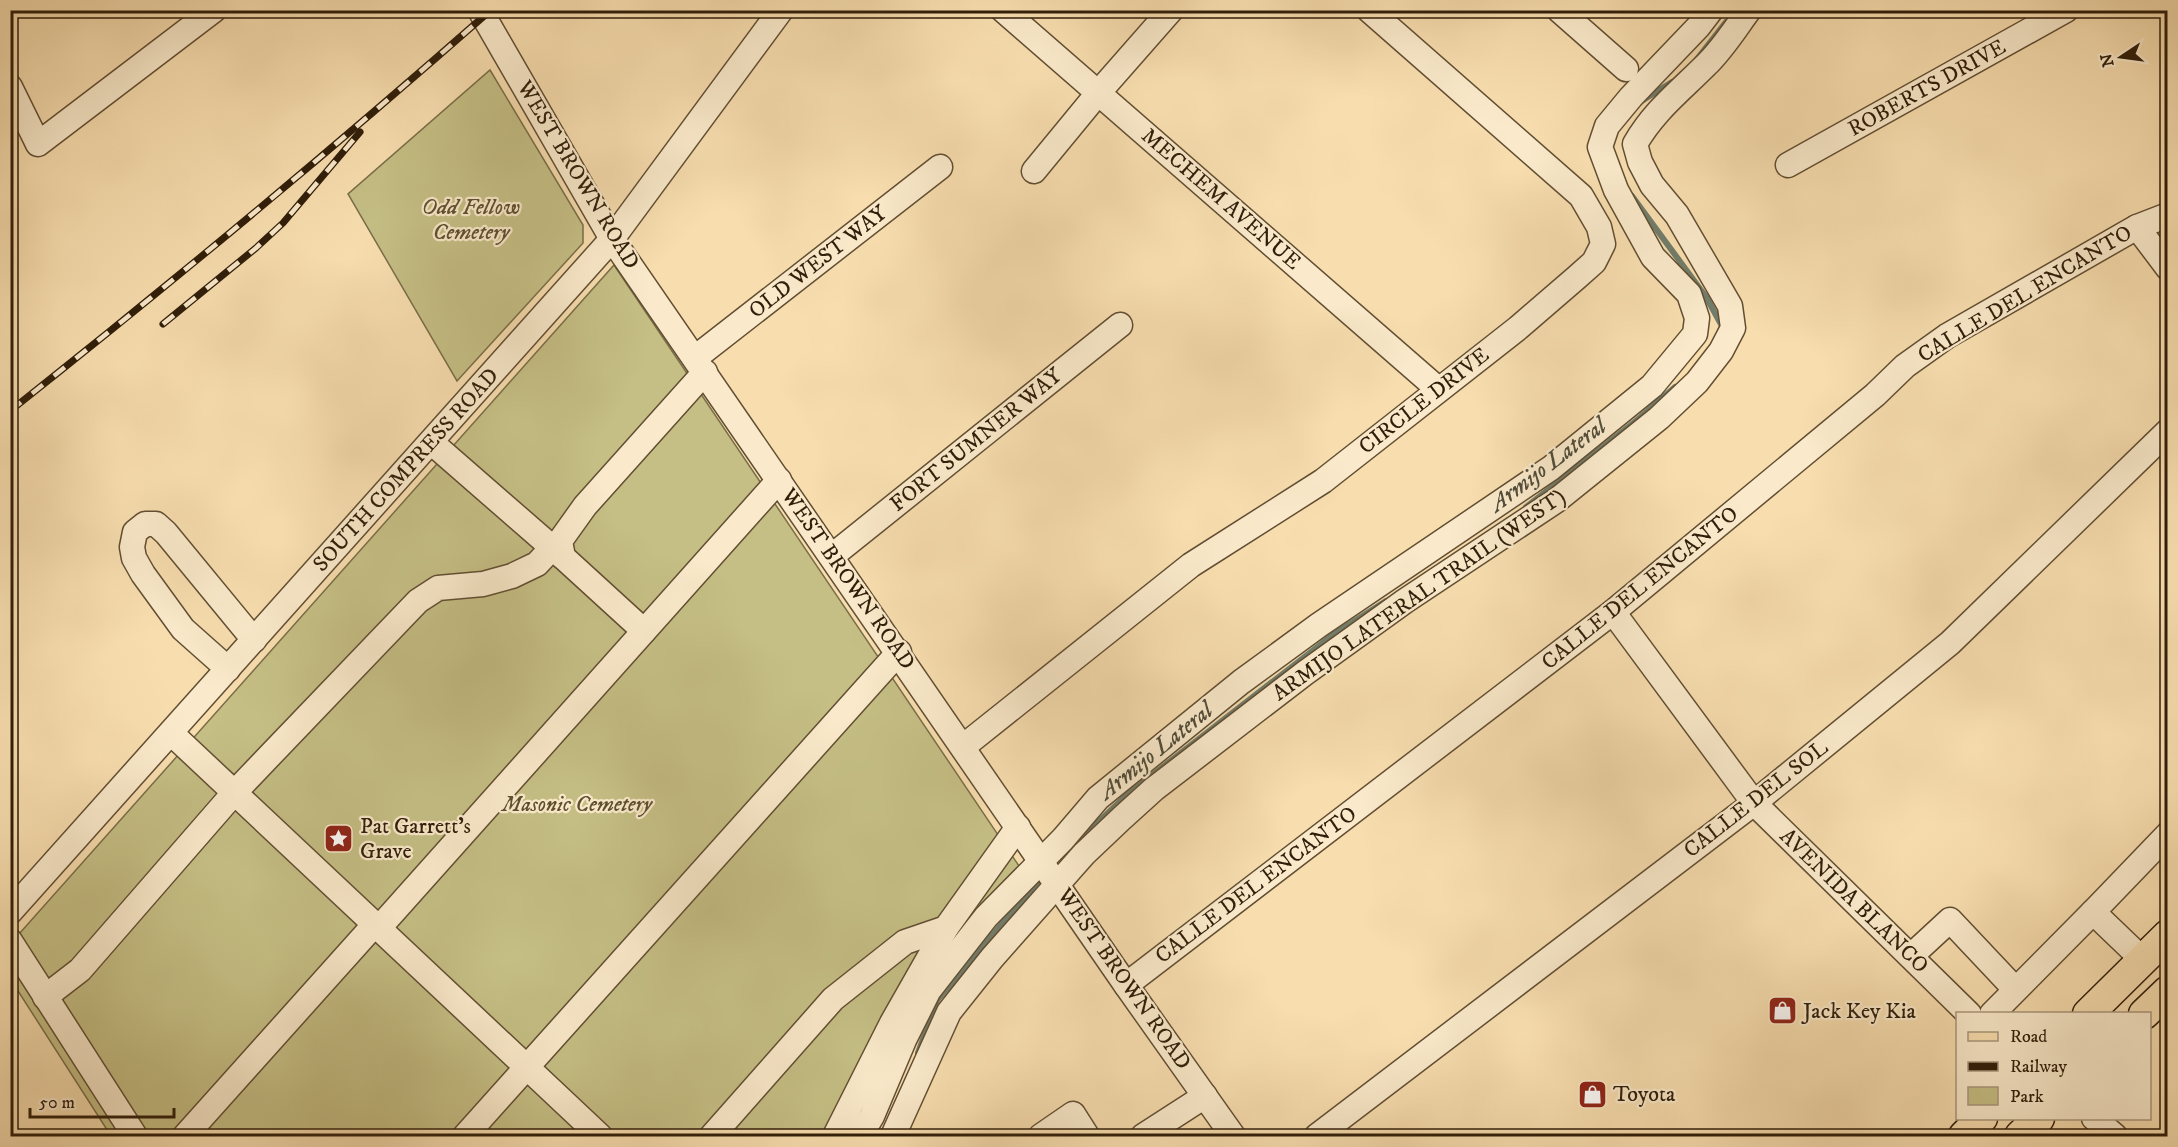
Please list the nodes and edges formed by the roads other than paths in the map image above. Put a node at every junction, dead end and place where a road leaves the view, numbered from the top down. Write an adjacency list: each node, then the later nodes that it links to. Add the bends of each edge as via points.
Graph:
1 (214, 10): 12 (street, via 38,144)
2 (480, 10): 19 (street, WEST BROWN ROAD)
3 (781, 10): 19 (street, SOUTH COMPRESS ROAD)
4 (1003, 10): 13 (street, MECHEM AVENUE)
5 (1171, 10): 13 (street)
6 (1369, 10): 23 (street, CIRCLE DRIVE, via 1581,195 1599,227 1603,244 1594,262 1576,278)
7 (1559, 10): 11 (street)
8 (1711, 10): 40 (street, via 1607,126 1600,147 1616,190 1653,257 1689,294 1697,318 1695,334 1652,386 1551,468 1241,682 1098,798)
9 (1749, 10): 41 (street, ARMIJO LATERAL TRAIL (WEST), via 1708,64 1646,124 1635,144 1652,185 1677,215 1730,306 1733,328 1721,351 1659,418 1557,500 1405,601 1154,789 1084,854)
10 (2066, 10): 14 (street, ROBERTS DRIVE)
11 (1626, 69)
12 (10, 87)
13 (1099, 92): 16 (street); 23 (street, MECHEM AVENUE)
14 (1788, 165)
15 (940, 167): 22 (street, OLD WEST WAY)
16 (1034, 171)
17 (2168, 215): 18 (street, CALLE DEL ENCANTO)
18 (2137, 227): 20 (street); 29 (street, CALLE DEL ENCANTO, via 1947,336 1905,366)
19 (612, 239): 22 (street, WEST BROWN ROAD); 25 (street, SOUTH COMPRESS ROAD)
20 (2168, 268)
21 (1120, 325): 28 (street, FORT SUMNER WAY)
22 (700, 365): 26 (street, WEST BROWN ROAD); 27 (street, OLD WEST WAY, via 585,506 560,541)
23 (1438, 389): 35 (street, CIRCLE DRIVE, via 1323,481 1191,565)
24 (2168, 431): 37 (street, CALLE DEL SOL, via 1950,643)
25 (431, 442): 27 (street); 31 (street, SOUTH COMPRESS ROAD)
26 (779, 480): 28 (street, WEST BROWN ROAD); 30 (street)
27 (558, 552): 30 (street); 36 (street, via 512,576 483,584 438,588 418,601)
28 (832, 556): 32 (street, WEST BROWN ROAD)
29 (1613, 612): 37 (street, AVENIDA BLANCO); 50 (street, CALLE DEL ENCANTO)
30 (644, 631): 44 (street)
31 (254, 640): 33 (street, SOUTH COMPRESS ROAD); 33 (street, via 166,533 156,524 145,524 135,532 134,558 143,574 183,629)
32 (899, 652): 35 (street, WEST BROWN ROAD); 58 (street)
33 (228, 669): 34 (street, SOUTH COMPRESS ROAD)
34 (171, 734): 36 (street); 42 (street, SOUTH COMPRESS ROAD)
35 (964, 747): 38 (street, WEST BROWN ROAD)
36 (234, 793): 44 (street); 53 (street, via 80,970)
37 (1754, 803): 48 (street, AVENIDA BLANCO); 75 (street, CALLE DEL SOL)
38 (1018, 827): 40 (street, WEST BROWN ROAD); 45 (street)
39 (2168, 834): 43 (street)
40 (1041, 860): 41 (street, WEST BROWN ROAD); 69 (street, via 986,917 929,990)
41 (1058, 884): 50 (street, WEST BROWN ROAD); 70 (street, ARMIJO LATERAL TRAIL (WEST), via 949,1012)
42 (10, 912)
43 (2092, 912): 49 (street); 51 (street)
44 (377, 926): 58 (street); 64 (street)
45 (946, 928): 67 (street, via 905,942 833,999); 68 (street, via 892,1023)
46 (2168, 935): 49 (main road)
47 (10, 941): 53 (street)
48 (1911, 956): 51 (street, via 1950,920); 54 (street, AVENIDA BLANCO)
49 (2142, 960): 56 (main road)
50 (1126, 985): 59 (street, WEST BROWN ROAD)
51 (2015, 989): 55 (street)
52 (2168, 991): 57 (main road)
53 (45, 997): 63 (street)
54 (1967, 1012)
55 (1994, 1012)
56 (2090, 1012)
57 (2146, 1012)
58 (525, 1068): 65 (street); 66 (street)
59 (1205, 1096): 73 (street); 74 (street, WEST BROWN ROAD)
60 (1981, 1120): 76 (main road)
61 (2038, 1120): 77 (main road)
62 (2095, 1120): 78 (street)
63 (135, 1137)
64 (185, 1137)
65 (465, 1137)
66 (600, 1137)
67 (712, 1137)
68 (835, 1137)
69 (860, 1137)
70 (893, 1137)
71 (1041, 1137): 72 (street, via 1073,1114)
72 (1087, 1137)
73 (1143, 1137)
74 (1233, 1137)
75 (1317, 1137)
76 (1964, 1137)
77 (2020, 1137)
78 (2115, 1137)

